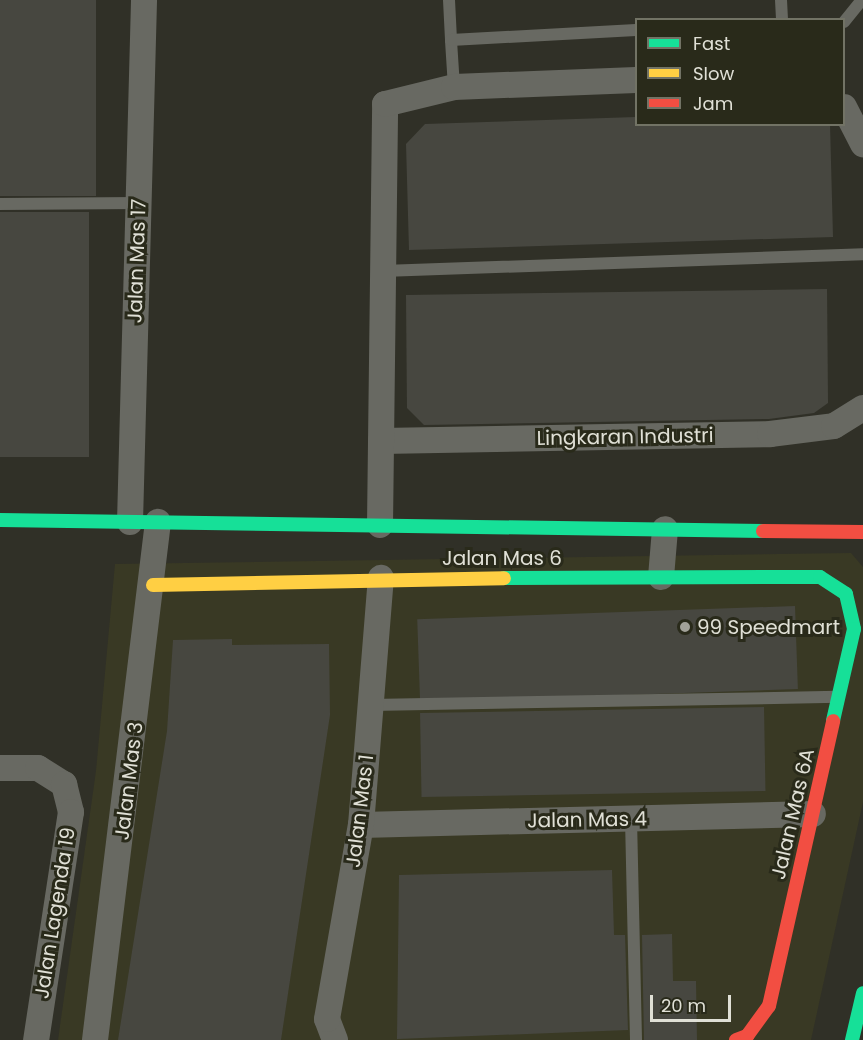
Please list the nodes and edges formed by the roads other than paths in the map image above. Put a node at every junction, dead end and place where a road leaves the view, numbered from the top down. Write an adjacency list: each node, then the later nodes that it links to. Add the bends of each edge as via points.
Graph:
1 (144, 0): 13 (street, Jalan Mas 17)
2 (449, 0): 8 (lane)
3 (781, 0): 5 (lane)
4 (862, 0): 6 (lane)
5 (782, 18)
6 (845, 20)
7 (635, 30): 8 (lane)
8 (451, 40): 10 (lane)
9 (635, 80): 10 (street)
10 (454, 87): 16 (street, via 385,104)
11 (845, 111): 12 (street)
12 (863, 144)
13 (139, 203): 14 (lane); 20 (street, Jalan Mas 17)
14 (0, 204)
15 (863, 254): 16 (lane)
16 (383, 271): 18 (street)
17 (863, 408): 18 (street, Lingkaran Industri, via 834,426 770,434)
18 (381, 441): 22 (street)
19 (0, 520): 20 (street)
20 (130, 522): 21 (street)
21 (158, 522): 22 (street); 27 (street, Jalan Mas 3)
22 (380, 525): 23 (street)
23 (665, 529): 24 (street); 25 (street)
24 (863, 532)
25 (661, 577): 26 (street, Jalan Mas 6); 28 (street, Jalan Mas 6, via 820,577)
26 (381, 578): 27 (street, Jalan Mas 6); 30 (street, Jalan Mas 1)
27 (153, 585): 38 (street, Jalan Mas 3)
28 (846, 594): 29 (street, Jalan Mas 6A, via 854,629)
29 (840, 697): 30 (lane); 32 (street, Jalan Mas 6A)
30 (371, 705): 34 (street, Jalan Mas 1)
31 (0, 768): 37 (street, Jalan Lagenda 19, via 38,768 64,784 71,812)
32 (813, 814): 33 (street, Jalan Mas 4); 36 (street, Jalan Mas 6A, via 769,1006)
33 (631, 819): 34 (street, Jalan Mas 4); 40 (lane)
34 (361, 825): 39 (street, Jalan Mas 1, via 327,1019)
35 (863, 993): 41 (street)
36 (742, 1038)
37 (36, 1040)
38 (95, 1040)
39 (335, 1040)
40 (636, 1040)
41 (852, 1040)

